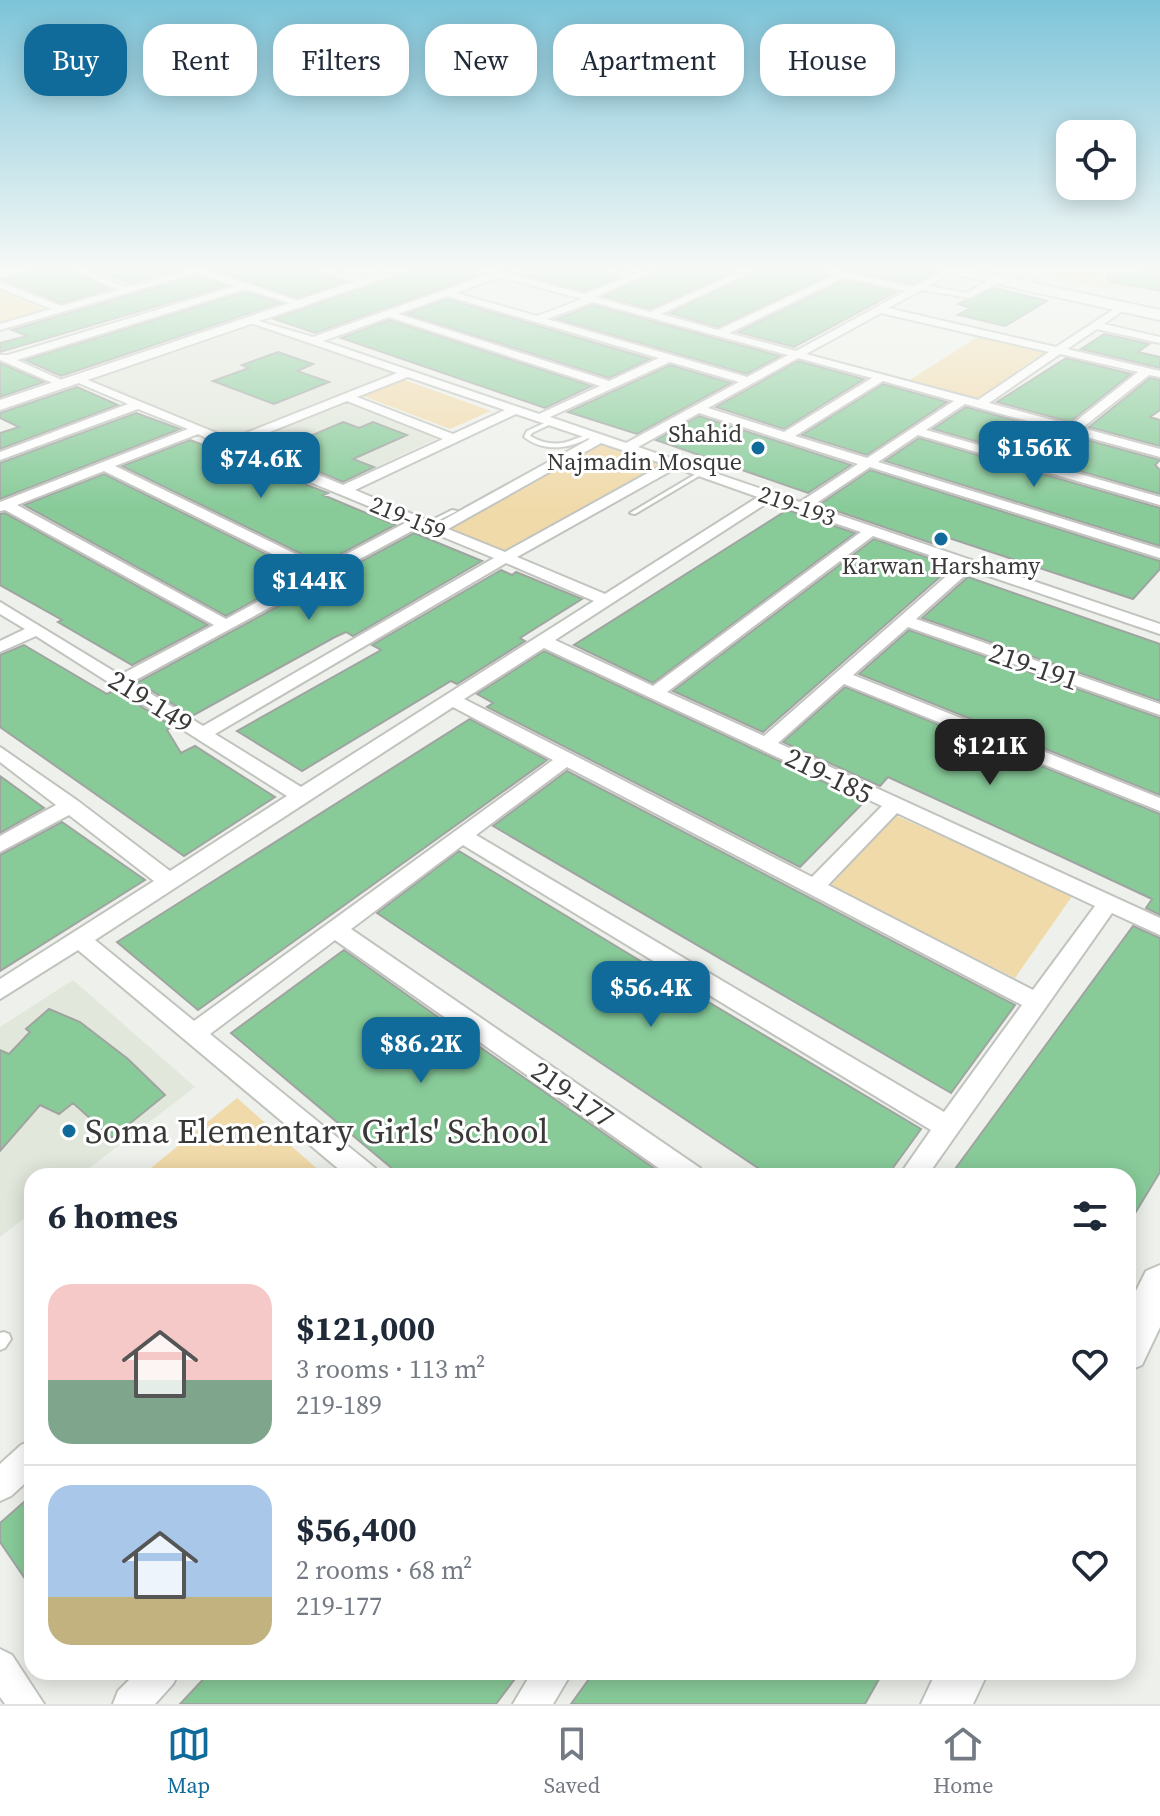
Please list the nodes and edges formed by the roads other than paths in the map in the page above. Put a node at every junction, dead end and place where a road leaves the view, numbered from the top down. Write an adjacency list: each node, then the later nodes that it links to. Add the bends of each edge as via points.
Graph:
1 (36, 349): 11 (street)
2 (168, 349): 16 (street)
3 (335, 349): 14 (street, 219-193)
4 (496, 349): 19 (street)
5 (637, 349): 12 (street)
6 (777, 349): 10 (street)
7 (807, 349): 10 (street)
8 (1053, 349): 9 (street)
9 (1060, 350): 13 (street); 22 (street)
10 (797, 354): 15 (street); 17 (street)
11 (4, 358): 18 (street)
12 (669, 358): 17 (street); 19 (street)
13 (1154, 372): 28 (street)
14 (407, 373): 20 (street); 26 (street, 219-193)
15 (882, 377): 21 (street); 32 (street)
16 (78, 379): 18 (street); 24 (street, 219-159)
17 (748, 381): 25 (street)
18 (62, 384): 23 (street)
19 (609, 385): 27 (street)
20 (347, 397): 33 (street); 34 (street)
21 (964, 399): 22 (street); 30 (street)
22 (980, 404): 28 (street)
23 (0, 405)
24 (137, 405): 29 (street, 219-159); 37 (street)
25 (697, 409): 32 (street); 35 (street)
26 (514, 410): 27 (street, 219-193); 33 (street)
27 (545, 420): 31 (street, 219-193); 31 (lane, via 527,437 557,447)
28 (1074, 429): 36 (street)
29 (197, 430): 34 (street, 219-159); 40 (street)
30 (916, 431): 38 (street); 44 (street)
31 (595, 437): 35 (street, 219-193); 49 (street)
32 (785, 437): 38 (street)
33 (452, 438): 42 (street)
34 (229, 444): 42 (street, 219-159)
35 (627, 448): 39 (street, 219-193)
36 (1160, 453)
37 (0, 456)
38 (868, 463): 46 (street); 51 (street)
39 (674, 464): 41 (street, 219-193); 52 (street)
40 (104, 466): 45 (street); 54 (street)
41 (701, 473): 43 (street, 219-193); 48 (lane)
42 (342, 491): 49 (street, 219-159)
43 (768, 496): 46 (street, 219-193); 55 (street)
44 (1160, 501)
45 (3, 506): 58 (street)
46 (802, 507): 50 (street, 219-193)
47 (454, 511): 49 (lane)
48 (633, 513)
49 (426, 526): 52 (street, 219-159); 54 (street)
50 (871, 531): 53 (street, 219-193); 65 (street)
51 (1160, 554)
52 (505, 558): 55 (street, 219-159); 68 (street)
53 (969, 564): 57 (street); 59 (street, 219-193)
54 (323, 573): 58 (street)
55 (606, 600): 61 (street)
56 (0, 607): 60 (street, 219-149)
57 (907, 621): 63 (street); 67 (street, 219-191)
58 (226, 625): 64 (street)
59 (1160, 629)
60 (36, 630): 62 (street); 64 (street, 219-149)
61 (543, 641): 65 (street, 219-185); 66 (street)
62 (0, 647)
63 (845, 678): 69 (street); 74 (street)
64 (120, 682): 68 (street, 219-149)
65 (654, 693): 69 (street, 219-185)
66 (452, 700): 71 (street); 72 (street)
67 (1160, 710)
68 (204, 733): 72 (street, 219-149)
69 (766, 744): 75 (street, 219-185)
70 (0, 753): 73 (street)
71 (566, 759): 76 (street); 79 (street)
72 (301, 796): 78 (street)
73 (71, 805): 77 (street); 78 (street)
74 (1160, 805)
75 (893, 806): 79 (street); 80 (street, 219-185)
76 (463, 836): 82 (street); 87 (street)
77 (0, 845)
78 (169, 881): 83 (street)
79 (814, 887): 85 (street)
80 (1108, 903): 81 (street, 219-185); 85 (street)
81 (1160, 927)
82 (335, 929): 86 (street); 89 (street, 219-177)
83 (79, 939): 84 (street); 86 (street)
84 (0, 990)
85 (1037, 1002): 87 (street)
86 (193, 1034): 88 (street)
87 (947, 1127): 90 (street)
88 (348, 1168)
89 (679, 1168)
90 (918, 1168)
91 (1160, 1284): 92 (street)
92 (1136, 1334)
93 (24, 1463): 94 (street)
94 (0, 1485)
95 (0, 1667): 99 (street)
96 (154, 1680): 100 (street)
97 (548, 1680): 101 (street)
98 (959, 1680): 102 (street)
99 (26, 1704)
100 (131, 1704)
101 (531, 1704)
102 (946, 1704)

